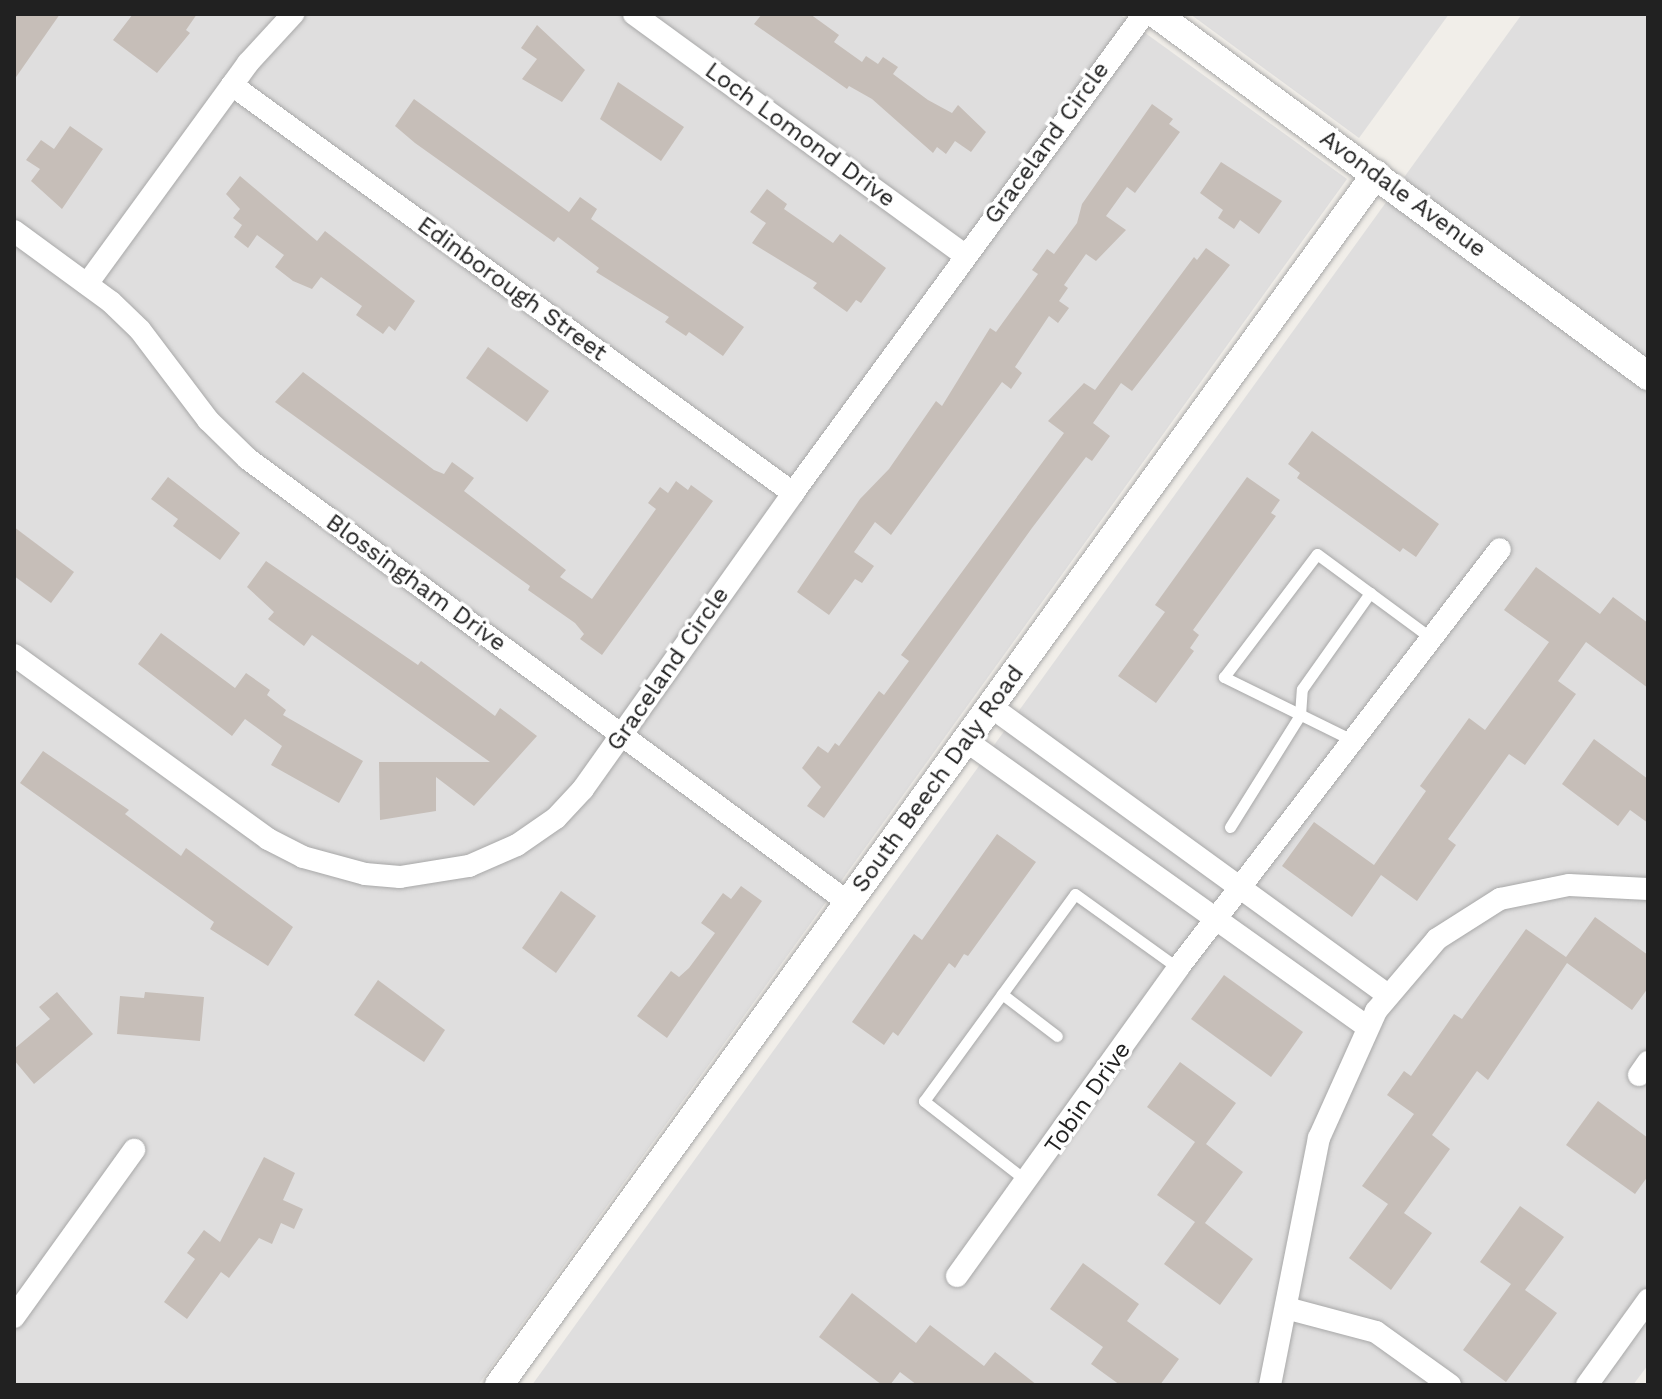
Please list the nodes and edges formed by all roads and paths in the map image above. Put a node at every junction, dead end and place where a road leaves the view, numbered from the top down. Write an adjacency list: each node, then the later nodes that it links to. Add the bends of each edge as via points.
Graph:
1 (293, 14): 5 (street)
2 (634, 14): 8 (street, Loch Lomond Drive)
3 (1144, 14): 8 (street, Graceland Circle)
4 (1156, 14): 6 (street, Avondale Avenue)
5 (232, 85): 9 (street); 11 (street, Edinborough Street)
6 (1376, 174): 10 (street, Avondale Avenue); 16 (street, South Beech Daly Road)
7 (14, 231): 9 (street, Blossingham Drive)
8 (965, 255): 11 (street, Graceland Circle)
9 (87, 284): 18 (street, Blossingham Drive, via 140,330 208,420 248,459)
10 (1648, 376)
11 (793, 493): 18 (street, Graceland Circle)
12 (1500, 549): 14 (street, Tobin Drive)
13 (1370, 593): 14 (lane); 17 (lane, via 1302,689); 17 (lane, via 1317,554 1224,677)
14 (1431, 638): 20 (street, Tobin Drive)
15 (14, 655): 18 (street, Graceland Circle, via 268,839 303,857 365,874 434,874 517,845 556,818)
16 (990, 706): 19 (street, South Beech Daly Road); 22 (street)
17 (1300, 715): 20 (lane); 21 (lane)
18 (624, 734): 24 (street, Blossingham Drive)
19 (965, 740): 24 (street, South Beech Daly Road); 25 (street)
20 (1352, 740): 22 (street, Tobin Drive)
21 (1230, 827)
22 (1239, 887): 25 (street, Tobin Drive); 28 (street)
23 (1648, 889): 28 (street, via 1569,885 1500,899 1437,939)
24 (849, 903): 37 (street, South Beech Daly Road)
25 (1216, 918): 26 (street, Tobin Drive); 29 (street)
26 (1178, 968): 27 (lane, via 1075,894); 32 (street, Tobin Drive)
27 (1002, 994): 30 (lane); 32 (lane, via 924,1101)
28 (1388, 995): 29 (street)
29 (1366, 1026): 35 (street, via 1319,1138)
30 (1057, 1036)
31 (134, 1150): 36 (street)
32 (1029, 1182): 33 (street, Tobin Drive)
33 (957, 1276)
34 (1648, 1300): 40 (street)
35 (1286, 1308): 38 (street); 39 (street, via 1376,1332)
36 (14, 1317)
37 (499, 1385)
38 (1270, 1385)
39 (1450, 1385)
40 (1587, 1385)

